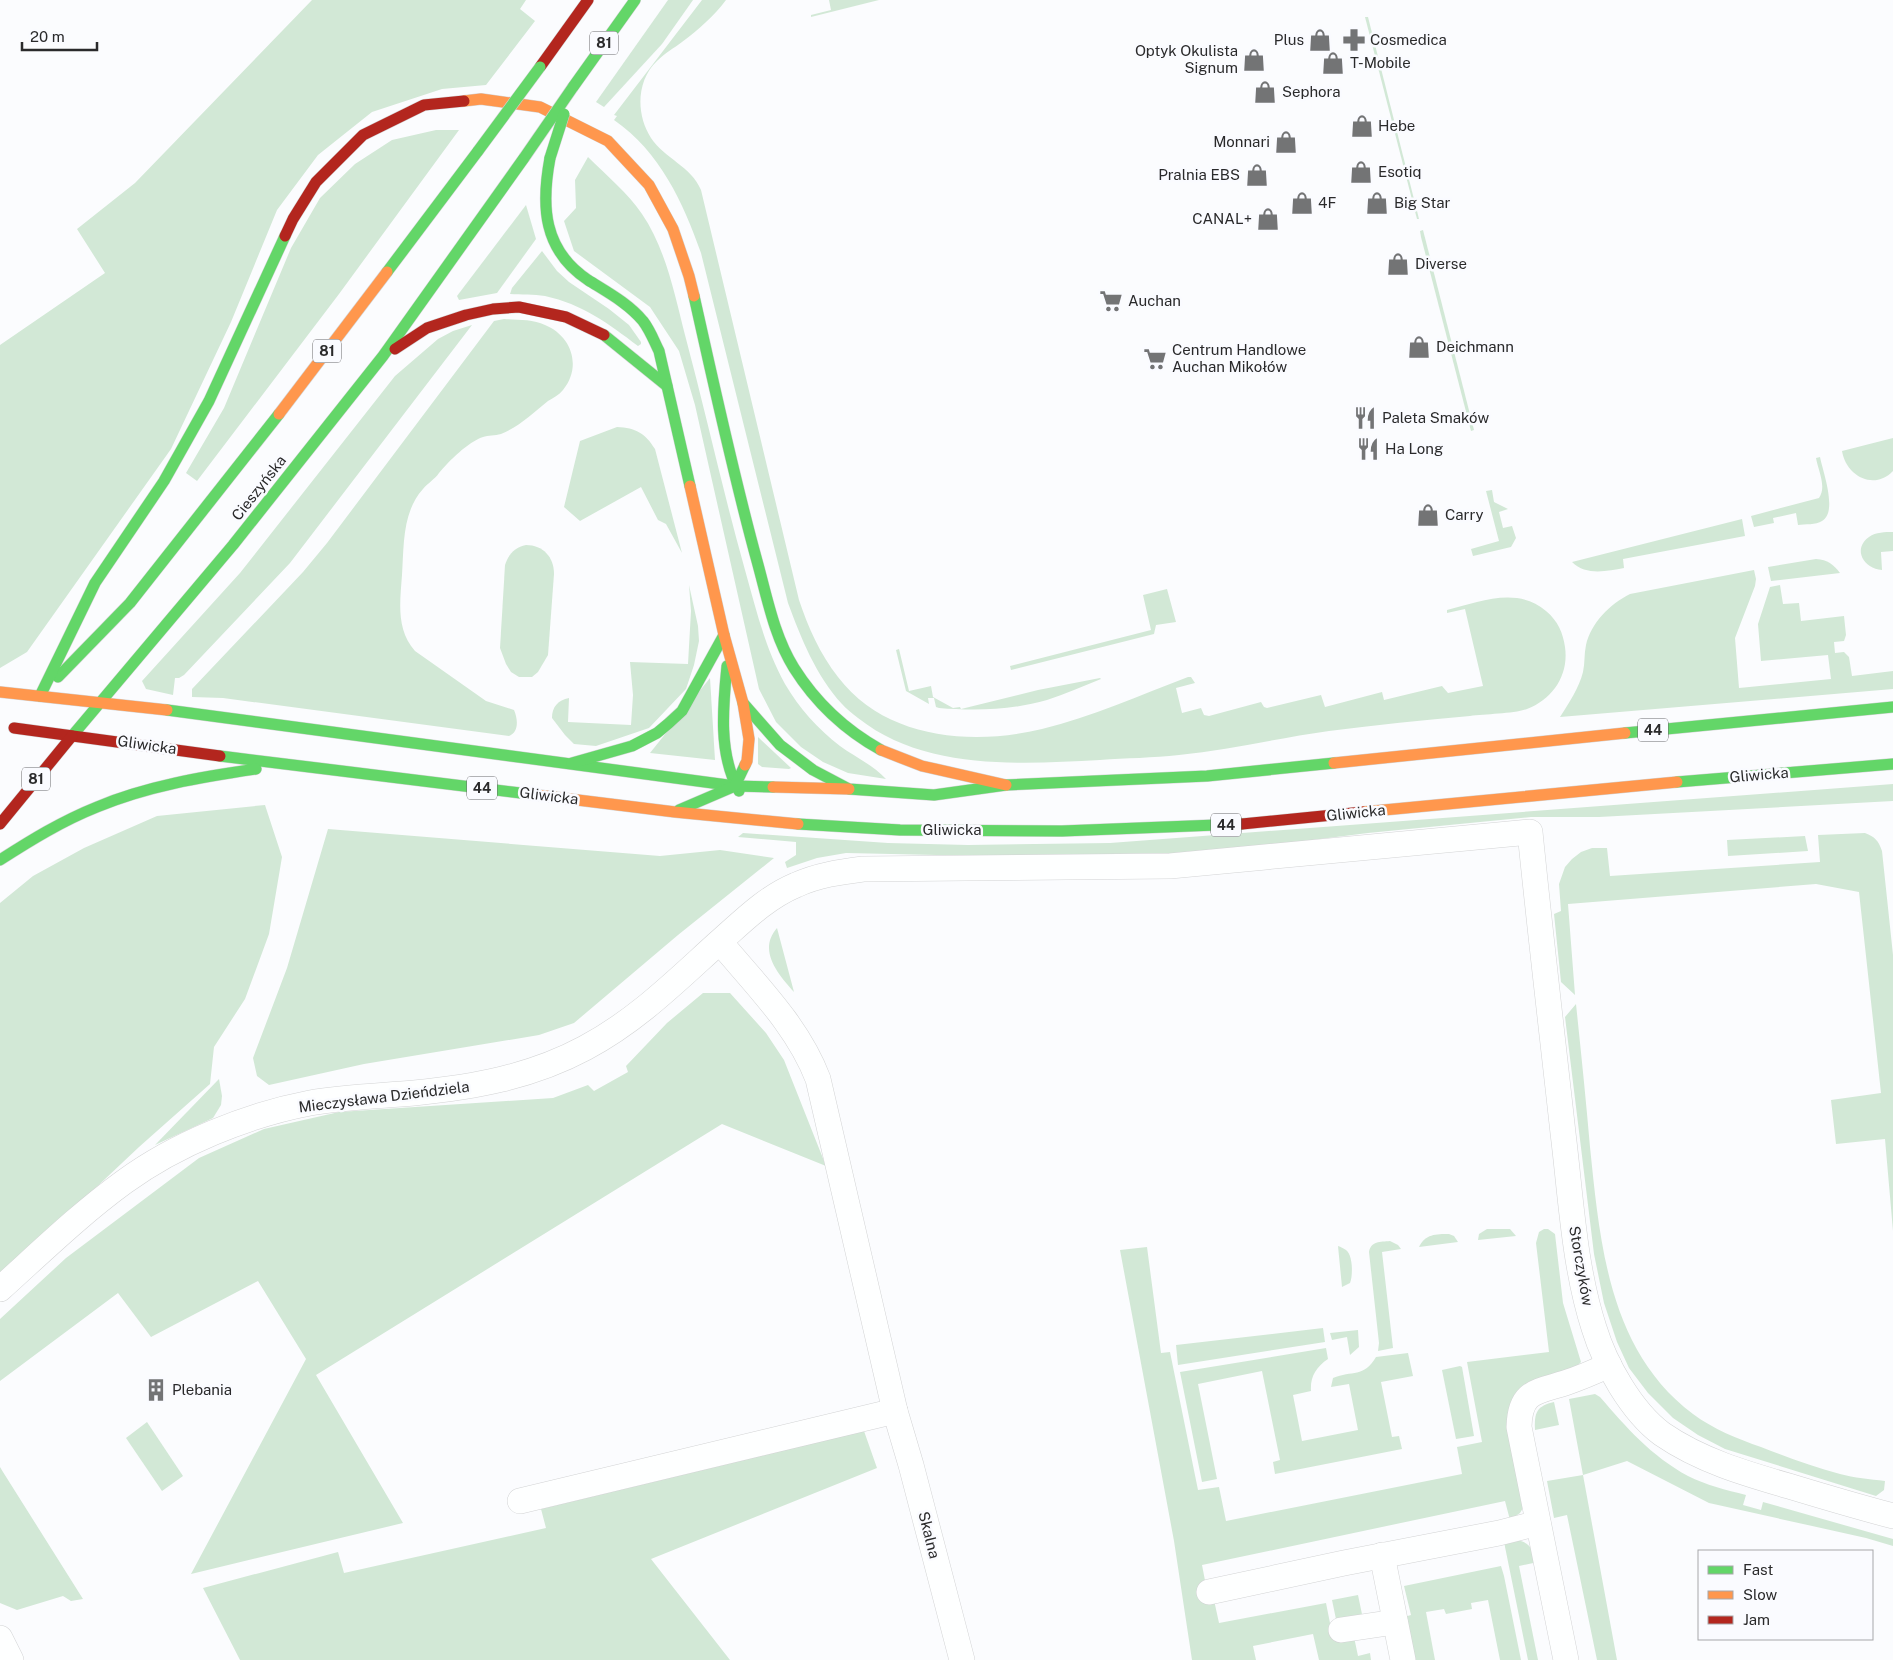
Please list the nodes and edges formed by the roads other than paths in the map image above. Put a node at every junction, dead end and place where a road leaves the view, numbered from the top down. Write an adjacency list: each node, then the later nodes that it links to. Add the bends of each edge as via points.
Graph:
1 (588, 0): 9 (main road, Cieszyńska / 81, bridge, via 314,368 130,603)
2 (635, 0): 3 (main road, 81)
3 (574, 87): 4 (main road, Cieszyńska / 81, bridge); 5 (main road, bridge, via 550,158 544,187 549,232 556,248 574,269 617,299 647,326 659,351)
4 (383, 356): 5 (main road, via 427,328 492,309 519,307 566,317 606,336); 10 (main road, Cieszyńska / 81, via 233,545)
5 (667, 386): 6 (main road)
6 (724, 635): 7 (main road); 17 (main road, via 682,711 672,721 642,743)
7 (728, 653): 11 (main road); 21 (main road, via 723,706 727,753)
8 (0, 692): 9 (main road)
9 (40, 696): 10 (main road); 14 (main road, Cieszyńska); 20 (main road, via 95,583 164,481 210,401 293,219 316,182 363,135 424,105 481,99 540,107 608,141 650,185 673,229 689,276 743,510 776,630 793,667 818,702 858,737 888,754 922,766)
10 (100, 701): 15 (main road, Cieszyńska / 81); 17 (main road)
11 (744, 702): 21 (main road, via 749,739 747,762); 22 (main road, via 780,745 813,770)
12 (1893, 707): 20 (main road, 44, via 1207,776)
13 (0, 727): 14 (main road, Gliwicka)
14 (14, 728): 15 (main road, Gliwicka / 44); 16 (main road, Cieszyńska)
15 (72, 735): 18 (main road, Gliwicka / 44); 25 (main road, Cieszyńska / 81)
16 (5, 740)
17 (572, 762): 21 (main road)
18 (289, 764): 23 (main road, Gliwicka / 44); 26 (main road, 44, via 218,774 106,803 76,816)
19 (1893, 764): 24 (main road, Gliwicka / 44, via 1682,781 1245,824 1062,831 900,830)
20 (1006, 785): 22 (main road, via 934,795)
21 (735, 786): 22 (main road); 23 (main road); 24 (main road)
22 (849, 789)
23 (675, 812): 24 (main road, Gliwicka / 44)
24 (768, 822)
25 (0, 824)
26 (0, 860)
27 (720, 942): 28 (street, Mieczysława Dzieńdziela, via 626,1024 552,1065 472,1086 309,1104 248,1120 204,1137 149,1165 123,1183 77,1219); 29 (street, Storczyków, via 757,907 794,885 827,873 864,869 1170,866 1530,832 1578,1252 1587,1306); 30 (street, Skalna, via 790,1027 811,1059)
28 (0, 1289)
29 (1608, 1365): 32 (street, Storczyków, via 1650,1423 1701,1457 1776,1483); 33 (street, via 1584,1377 1538,1390 1521,1408 1519,1427)
30 (896, 1411): 31 (street); 40 (street, Skalna)
31 (520, 1501)
32 (1893, 1516)
33 (1538, 1523): 34 (street); 42 (street)
34 (1382, 1555): 35 (street); 36 (street)
35 (1209, 1592)
36 (1395, 1622): 37 (street); 41 (street)
37 (1341, 1630)
38 (0, 1638): 39 (street)
39 (11, 1660)
40 (962, 1660)
41 (1402, 1660)
42 (1566, 1660)

